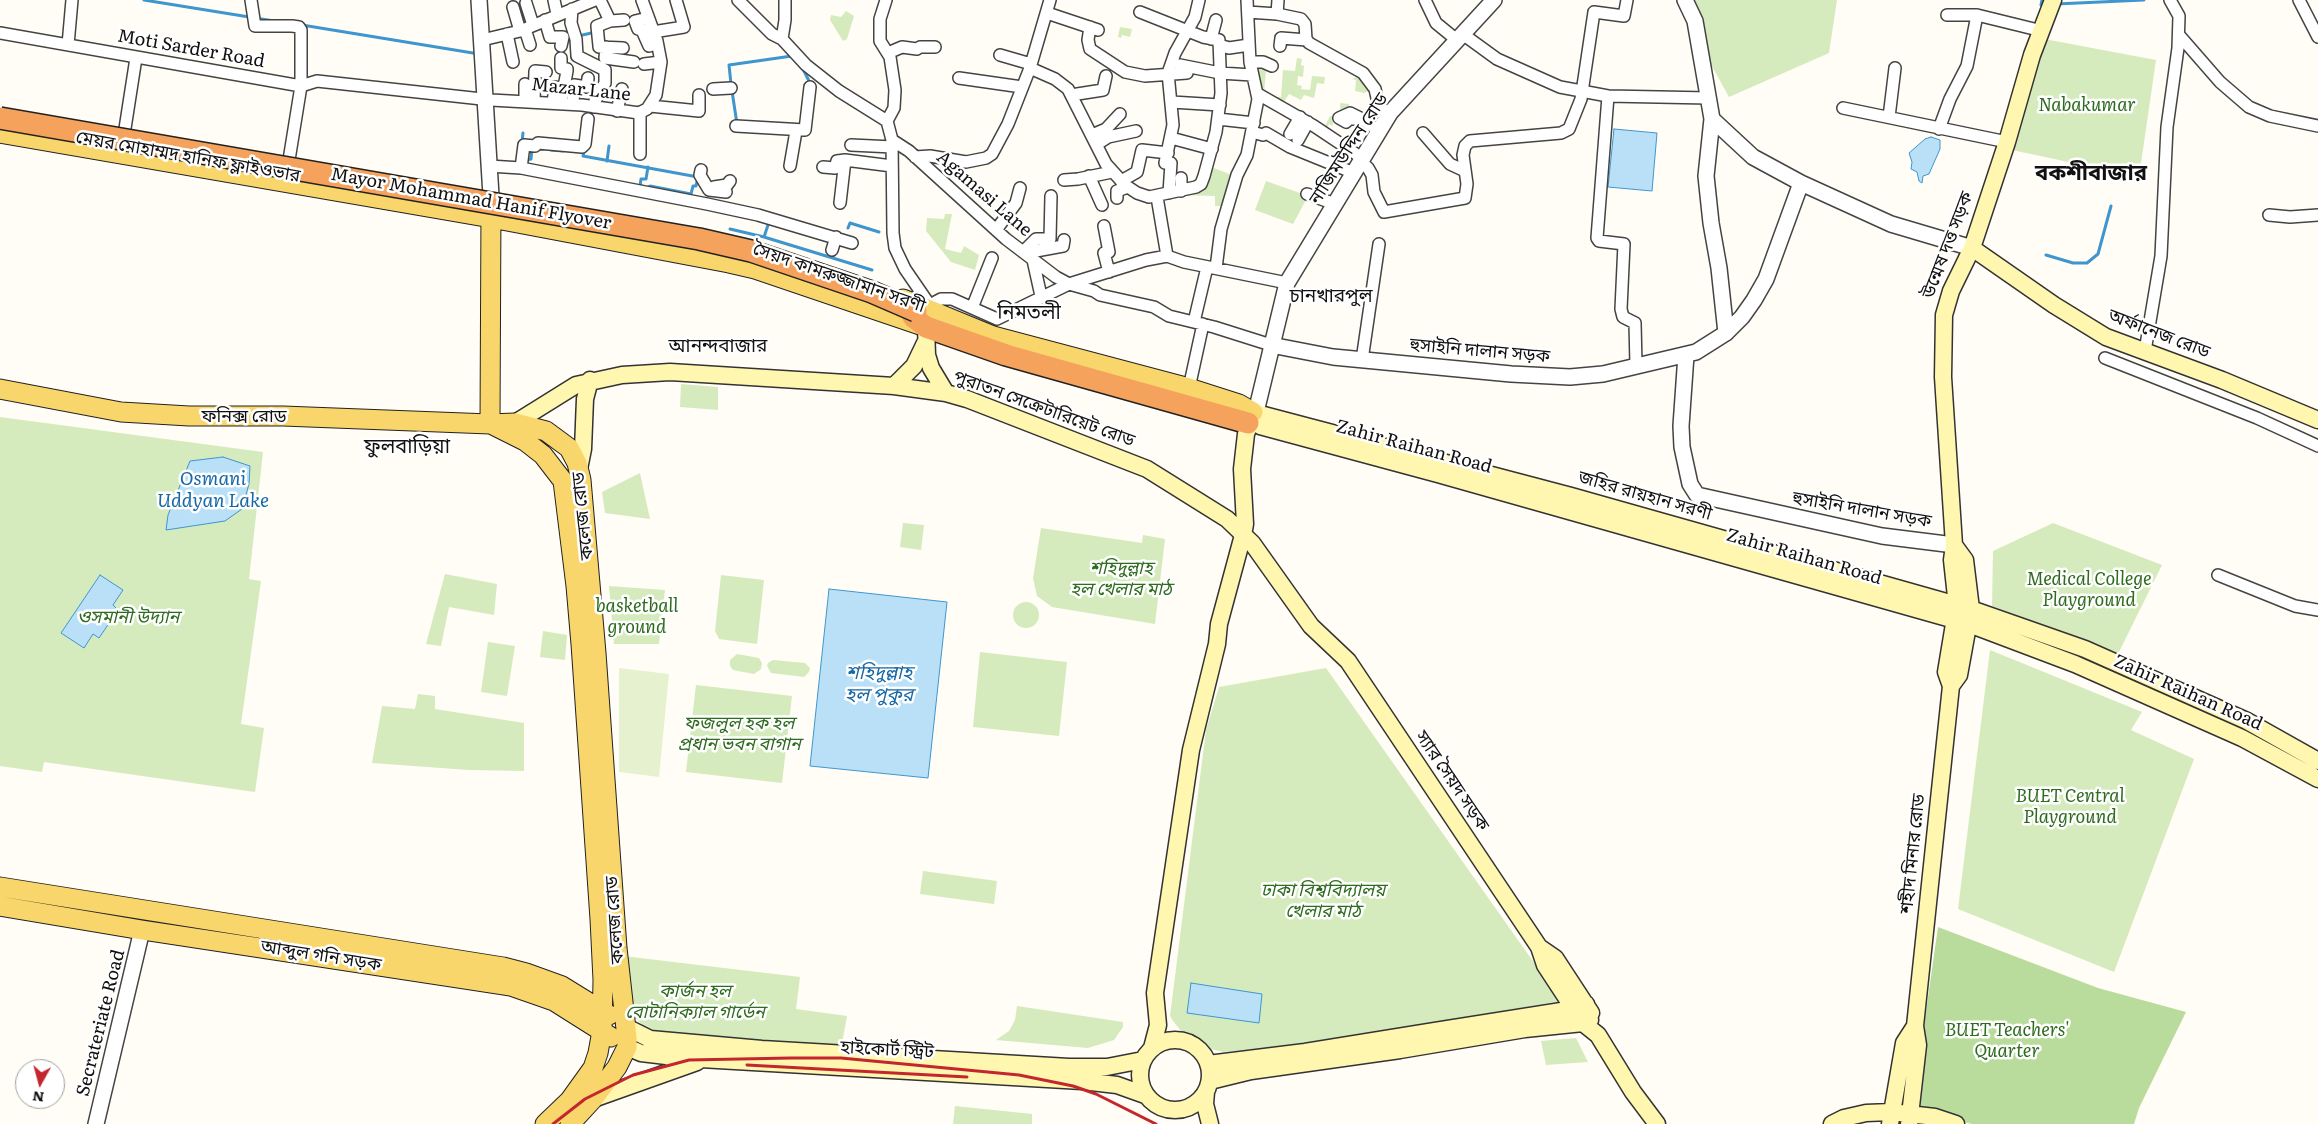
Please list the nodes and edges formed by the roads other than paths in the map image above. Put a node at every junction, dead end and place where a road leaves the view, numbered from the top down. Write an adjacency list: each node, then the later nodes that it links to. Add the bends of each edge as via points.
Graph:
1 (72, 0): 51 (street)
2 (251, 0): 77 (street, via 255,26 301,28)
3 (479, 0): 47 (street)
4 (554, 0): 28 (street)
5 (595, 0): 23 (street)
6 (600, 0): 35 (street)
7 (642, 0): 49 (street, Mazar Lane)
8 (676, 0): 49 (street, via 684,27)
9 (738, 0): 46 (street, via 772,34)
10 (785, 0): 46 (street)
11 (886, 0): 59 (street, via 879,30 880,41)
12 (1050, 0): 27 (street)
13 (1199, 0): 37 (street)
14 (1278, 0): 29 (street)
15 (1425, 0): 45 (street, via 1436,23)
16 (1494, 0): 45 (street, নাজিমউদ্দিন রোড)
17 (1627, 0): 84 (street, via 1624,16 1594,12)
18 (1685, 0): 89 (street, via 1695,21)
19 (2054, 0): 126 (main road, উন্মেষ দত্ত সড়ক, via 2032,55)
20 (2170, 0): 42 (street, via 2178,16)
21 (2299, 0): 44 (street)
22 (526, 2): 36 (street)
23 (574, 6): 28 (street); 43 (street, via 571,23)
24 (1248, 6): 29 (street); 53 (street)
25 (513, 7): 36 (street)
26 (1140, 12): 37 (street)
27 (1047, 13): 66 (street); 68 (street, via 1094,29 1088,46 1114,66 1135,75)
28 (557, 14): 32 (street)
29 (1277, 14): 48 (street, via 1301,19)
30 (1947, 15): 31 (street)
31 (1977, 15): 38 (street); 116 (street, via 1967,66)
32 (545, 20): 36 (street); 54 (street, via 550,37 562,37)
33 (624, 20): 35 (street)
34 (1216, 20): 50 (street)
35 (610, 21): 39 (street, via 597,26)
36 (526, 28): 41 (street); 52 (street)
37 (1189, 28): 50 (street); 68 (street)
38 (2034, 29)
39 (598, 32): 43 (street); 55 (street)
40 (0, 33): 51 (street, Moti Sarder Road)
41 (507, 34): 47 (street); 63 (street)
42 (2179, 35): 114 (street, via 2220,82 2249,107 2270,116); 188 (street, via 2167,127 2160,256)
43 (576, 37): 97 (street, via 577,56 605,70 605,83)
44 (2318, 37)
45 (1461, 38): 84 (street, via 1497,59 1560,87); 103 (street, নাজিমউদ্দিন রোড)
46 (782, 39): 111 (street, via 827,83)
47 (482, 40): 90 (street)
48 (1307, 40): 57 (street, via 1281,38); 103 (street, via 1363,73 1375,89 1379,107)
49 (656, 42): 65 (street, Mazar Lane); 65 (street)
50 (1215, 42): 53 (street, via 1229,48); 71 (street)
51 (68, 45): 61 (street, Moti Sarder Road)
52 (530, 45)
53 (1249, 45): 64 (street)
54 (561, 46)
55 (600, 46): 58 (street); 65 (street, via 605,58)
56 (935, 46): 59 (street, via 902,47)
57 (1280, 46)
58 (623, 48)
59 (888, 53): 111 (street, via 895,90 894,108)
60 (1000, 55): 66 (street)
61 (136, 58): 77 (street, Moti Sarder Road); 122 (street)
62 (562, 58): 93 (street, via 561,68 567,71)
63 (513, 62)
64 (1250, 62): 67 (street); 72 (street)
65 (649, 64): 95 (street, Mazar Lane)
66 (1030, 66): 80 (street); 87 (street, via 1064,85)
67 (1272, 66)
68 (1170, 68): 71 (street, via 1187,74 1187,67); 92 (street)
69 (1895, 68): 104 (street)
70 (546, 72): 91 (street, via 536,71)
71 (1220, 73): 72 (street); 96 (street)
72 (1252, 75): 85 (street)
73 (1106, 76): 87 (street, via 1103,90)
74 (588, 78): 94 (street, via 587,87 574,86)
75 (959, 78): 80 (street)
76 (525, 84): 91 (street)
77 (301, 86): 90 (street, Moti Sarder Road, via 318,81); 133 (street)
78 (555, 87): 93 (street)
79 (810, 87): 117 (street, via 805,130)
80 (1022, 87): 132 (street, via 997,147 986,158 966,162)
81 (731, 88): 83 (street)
82 (622, 89): 99 (street)
83 (713, 89)
84 (1582, 92): 88 (street); 140 (street, via 1566,132 1470,141 1463,155)
85 (1258, 94): 109 (street); 115 (street)
86 (699, 95): 95 (street, via 699,112)
87 (1071, 95): 125 (street)
88 (1608, 96): 89 (street); 192 (street, via 1597,238 1624,244 1621,308 1623,317 1635,323)
89 (1709, 98): 110 (street)
90 (485, 99): 91 (street, Mazar Lane); 139 (street)
91 (530, 102): 93 (street, Mazar Lane)
92 (1172, 102): 96 (street); 124 (street)
93 (557, 103): 94 (street, Mazar Lane)
94 (573, 104): 97 (street, Mazar Lane)
95 (650, 106): 100 (street, Mazar Lane)
96 (1220, 106): 107 (street)
97 (594, 107): 99 (street, Mazar Lane)
98 (1843, 108): 104 (street)
99 (617, 112): 100 (street, Mazar Lane)
100 (640, 112): 130 (street)
101 (0, 113): 122 (main road, সৈয়দ কামরুজ্জামান সরণী)
102 (1120, 114): 125 (street)
103 (1390, 114): 119 (street, নাজিমউদ্দিন রোড)
104 (1889, 117): 116 (street)
105 (0, 118): 183 (highway, Mayor Mohammad Hanif Flyover, bridge, via 699,239 751,251 872,292)
106 (588, 119): 137 (street, via 582,147 524,145)
107 (1218, 119): 115 (street); 129 (street)
108 (1362, 119): 119 (street)
109 (1304, 120): 123 (street); 134 (street)
110 (1712, 120): 146 (street, via 1753,157); 186 (street, via 1706,176)
111 (887, 121): 127 (street)
112 (0, 124): 183 (highway, মেয়র মোহাম্মদ হানিফ ফ্লাইওভার, via 704,246 778,266)
113 (736, 126): 117 (street)
114 (2318, 126)
115 (1253, 127): 134 (street, via 1262,135 1266,133 1276,139); 175 (street, via 1248,155 1237,175)
116 (1939, 129): 126 (street)
117 (796, 131): 135 (street)
118 (1136, 131): 125 (street)
119 (1379, 131): 134 (street, নাজিমউদ্দিন রোড)
120 (0, 133): 163 (main road)
121 (1423, 133): 140 (street, via 1450,164)
122 (124, 134): 133 (main road, সৈয়দ কামরুজ্জামান সরণী)
123 (1294, 137)
124 (1171, 138): 129 (street); 131 (street)
125 (1094, 140): 141 (street)
126 (2007, 142): 170 (main road, উন্মেষ দত্ত সড়ক)
127 (892, 144): 128 (street); 132 (street, Agamasi Lane); 136 (street)
128 (851, 145)
129 (1212, 149): 151 (street, via 1201,184)
130 (640, 154)
131 (1168, 154): 147 (street, via 1142,150 1137,177); 151 (street, via 1165,163 1171,163)
132 (915, 157): 165 (street, Agamasi Lane)
133 (288, 160): 153 (main road, সৈয়দ কামরুজ্জামান সরণী)
134 (1359, 164): 140 (street, via 1372,175 1374,192 1384,212 1465,198); 159 (street, নাজিমউদ্দিন রোড)
135 (790, 166)
136 (892, 166): 157 (street, via 834,161); 183 (street, via 895,248 905,270 917,284)
137 (521, 168): 139 (street); 158 (street)
138 (700, 170): 149 (street)
139 (490, 171): 153 (street)
140 (1465, 171)
141 (1112, 172): 142 (street); 147 (street)
142 (1089, 176): 144 (street); 160 (street)
143 (1181, 178): 151 (street)
144 (1064, 180)
145 (730, 181): 149 (street)
146 (1801, 182): 170 (street, via 1891,224); 186 (street, হুসাইনি দালান সড়ক, via 1766,279 1742,317)
147 (1125, 184): 155 (street, via 1137,193); 156 (street, via 1117,191)
148 (1020, 188): 165 (street, via 1016,203)
149 (709, 190): 150 (street); 158 (street)
150 (726, 192)
151 (1175, 192): 155 (street)
152 (1307, 194): 159 (street)
153 (491, 196): 163 (main road); 183 (main road, সৈয়দ কামরুজ্জামান সরণী, via 755,247 833,272)
154 (1052, 196): 172 (street, via 1050,239 1036,239)
155 (1157, 197): 173 (street)
156 (1117, 198)
157 (840, 203)
158 (707, 204): 166 (street)
159 (1335, 204): 179 (street, নাজিমউদ্দিন রোড)
160 (1102, 205)
161 (2318, 214): 162 (street)
162 (2269, 215)
163 (491, 218): 183 (main road, via 755,269); 201 (main road)
164 (1104, 226): 176 (street, via 1109,252 1104,253)
165 (996, 230): 172 (street, Agamasi Lane)
166 (836, 237): 168 (street); 171 (street)
167 (1064, 240): 172 (street, via 1064,246)
168 (852, 242)
169 (1379, 244): 191 (street)
170 (1972, 248): 177 (main road, অর্ফানেজ রোড); 178 (main road, উন্মেষ দত্ত সড়ক)
171 (832, 250)
172 (1027, 255): 180 (street, Agamasi Lane); 181 (street)
173 (1166, 256): 175 (street); 176 (street)
174 (992, 258): 182 (street)
175 (1212, 268): 179 (street); 184 (street)
176 (1108, 272): 180 (street)
177 (2008, 273): 178 (main road, via 1983,267 1970,270); 188 (main road, অর্ফানেজ রোড, via 2096,331)
178 (1957, 279): 205 (main road, উন্মেষ দত্ত সড়ক, via 1946,306 1942,348)
179 (1286, 283): 187 (street, নাজিমউদ্দিন রোড)
180 (1069, 284): 181 (street); 184 (street, Agamasi Lane, via 1100,296 1154,307 1169,316)
181 (1041, 296): 185 (street)
182 (972, 308): 183 (street, via 947,298); 185 (street)
183 (924, 319): 185 (main road, সৈয়দ কামরুজ্জামান সরণী); 194 (main road, via 914,366); 197 (main road, via 931,368); 198 (highway)
184 (1198, 323): 187 (street, Agamasi Lane); 195 (street)
185 (996, 325): 195 (main road, সৈয়দ কামরুজ্জামান সরণী)
186 (1726, 333): 189 (street, হুসাইনি দালান সড়ক)
187 (1271, 346): 191 (street, হুসাইনি দালান সড়ক); 198 (street, নাজিমউদ্দিন রোড)
188 (2144, 352): 199 (main road, অর্ফানেজ রোড)
189 (1686, 355): 192 (street, হুসাইনি দালান সড়ক); 205 (street, হুসাইনি দালান সড়ক, via 1682,447 1690,484 1697,495 1882,536)
190 (2105, 358): 202 (street, via 2257,418)
191 (1362, 360): 192 (street, হুসাইনি দালান সড়ক, via 1570,377 1603,374)
192 (1636, 365)
193 (590, 380): 194 (main road, পুরাতন সেক্রেটারিয়েট রোড, via 670,372); 200 (main road, পুরাতন সেক্রেটারিয়েট রোড, via 554,397); 203 (main road, via 585,399)
194 (894, 386): 197 (main road, পুরাতন সেক্রেটারিয়েট রোড)
195 (1189, 388): 198 (main road, সৈয়দ কামরুজ্জামান সরণী, via 1239,404)
196 (0, 389): 201 (main road, ফনিক্স রোড, via 120,412)
197 (946, 393): 204 (main road, পুরাতন সেক্রেটারিয়েট রোড, via 1124,458)
198 (1254, 419): 204 (main road, via 1248,462); 208 (main road, Zahir Raihan Road, via 1438,474)
199 (2318, 420)
200 (515, 423): 201 (main road, কলেজ রোড); 203 (main road, কলেজ রোড, via 534,426 556,437 573,454)
201 (490, 424): 215 (main road, কলেজ রোড, via 525,441 543,455 559,473 566,492 590,767)
202 (2318, 446)
203 (579, 469): 219 (main road, কলেজ রোড)
204 (1248, 533): 216 (main road, স্যার সৈয়দ সড়ক, via 1311,626 1348,661 1539,947 1545,966); 217 (main road, via 1219,624 1191,750 1155,993)
205 (1954, 545): 208 (main road, উন্মেষ দত্ত সড়ক, via 1952,560)
206 (2218, 575): 207 (street, via 2295,606)
207 (2318, 610)
208 (1963, 615): 209 (main road, via 2085,649 2247,721); 210 (main road, Zahir Raihan Road, via 2242,738); 218 (main road, শহীদ মিনার রোড, via 1959,675 1951,686)
209 (2318, 761)
210 (2318, 779)
211 (0, 887): 213 (main road, আব্দুল গনি সড়ক)
212 (0, 906): 214 (main road, আব্দুল গনি সড়ক)
213 (146, 912): 214 (street); 215 (main road, আব্দুল গনি সড়ক, via 503,968 562,986)
214 (142, 930): 220 (main road, আব্দুল গনি সড়ক, via 511,986 554,1001); 232 (street, Secrateriate Road)
215 (603, 1010): 219 (main road, আব্দুল গনি সড়ক); 220 (main road, কলেজ রোড)
216 (1584, 1013): 225 (main road); 226 (main road, via 1525,1029 1251,1071); 237 (main road, স্যার সৈয়দ সড়ক)
217 (1158, 1025): 221 (main road); 223 (main road)
218 (1915, 1026): 230 (main road, শহীদ মিনার রোড, via 1904,1043); 231 (main road, শহীদ মিনার রোড, via 1918,1045)
219 (626, 1027): 222 (main road, কলেজ রোড); 223 (main road, হাইকোর্ট স্ট্রিট, via 650,1039 762,1049 1069,1067 1107,1068)
220 (602, 1031): 222 (main road, আব্দুল গনি সড়ক); 233 (main road, কলেজ রোড, via 596,1060 584,1082)
221 (1171, 1040): 223 (main road); 225 (main road, via 1198,1048)
222 (627, 1047): 224 (main road, হাইকোর্ট স্ট্রিট, via 661,1056); 228 (main road, via 617,1067)
223 (1148, 1054): 227 (main road, via 1140,1072 1140,1084)
224 (706, 1059): 227 (main road, হাইকোর্ট স্ট্রিট, via 1082,1081 1117,1085); 228 (main road)
225 (1208, 1064): 226 (main road)
226 (1208, 1086): 229 (main road, via 1193,1105); 236 (main road, via 1205,1104)
227 (1145, 1094): 229 (main road, via 1158,1106)
228 (593, 1099): 234 (main road)
229 (1175, 1110): 235 (main road)
230 (1890, 1118): 231 (main road); 238 (main road, via 1866,1113)
231 (1910, 1119): 239 (main road, via 1935,1117)
232 (96, 1124)
233 (545, 1124)
234 (570, 1124)
235 (1186, 1124)
236 (1210, 1124)
237 (1657, 1124)
238 (1832, 1124)
239 (1956, 1124)

